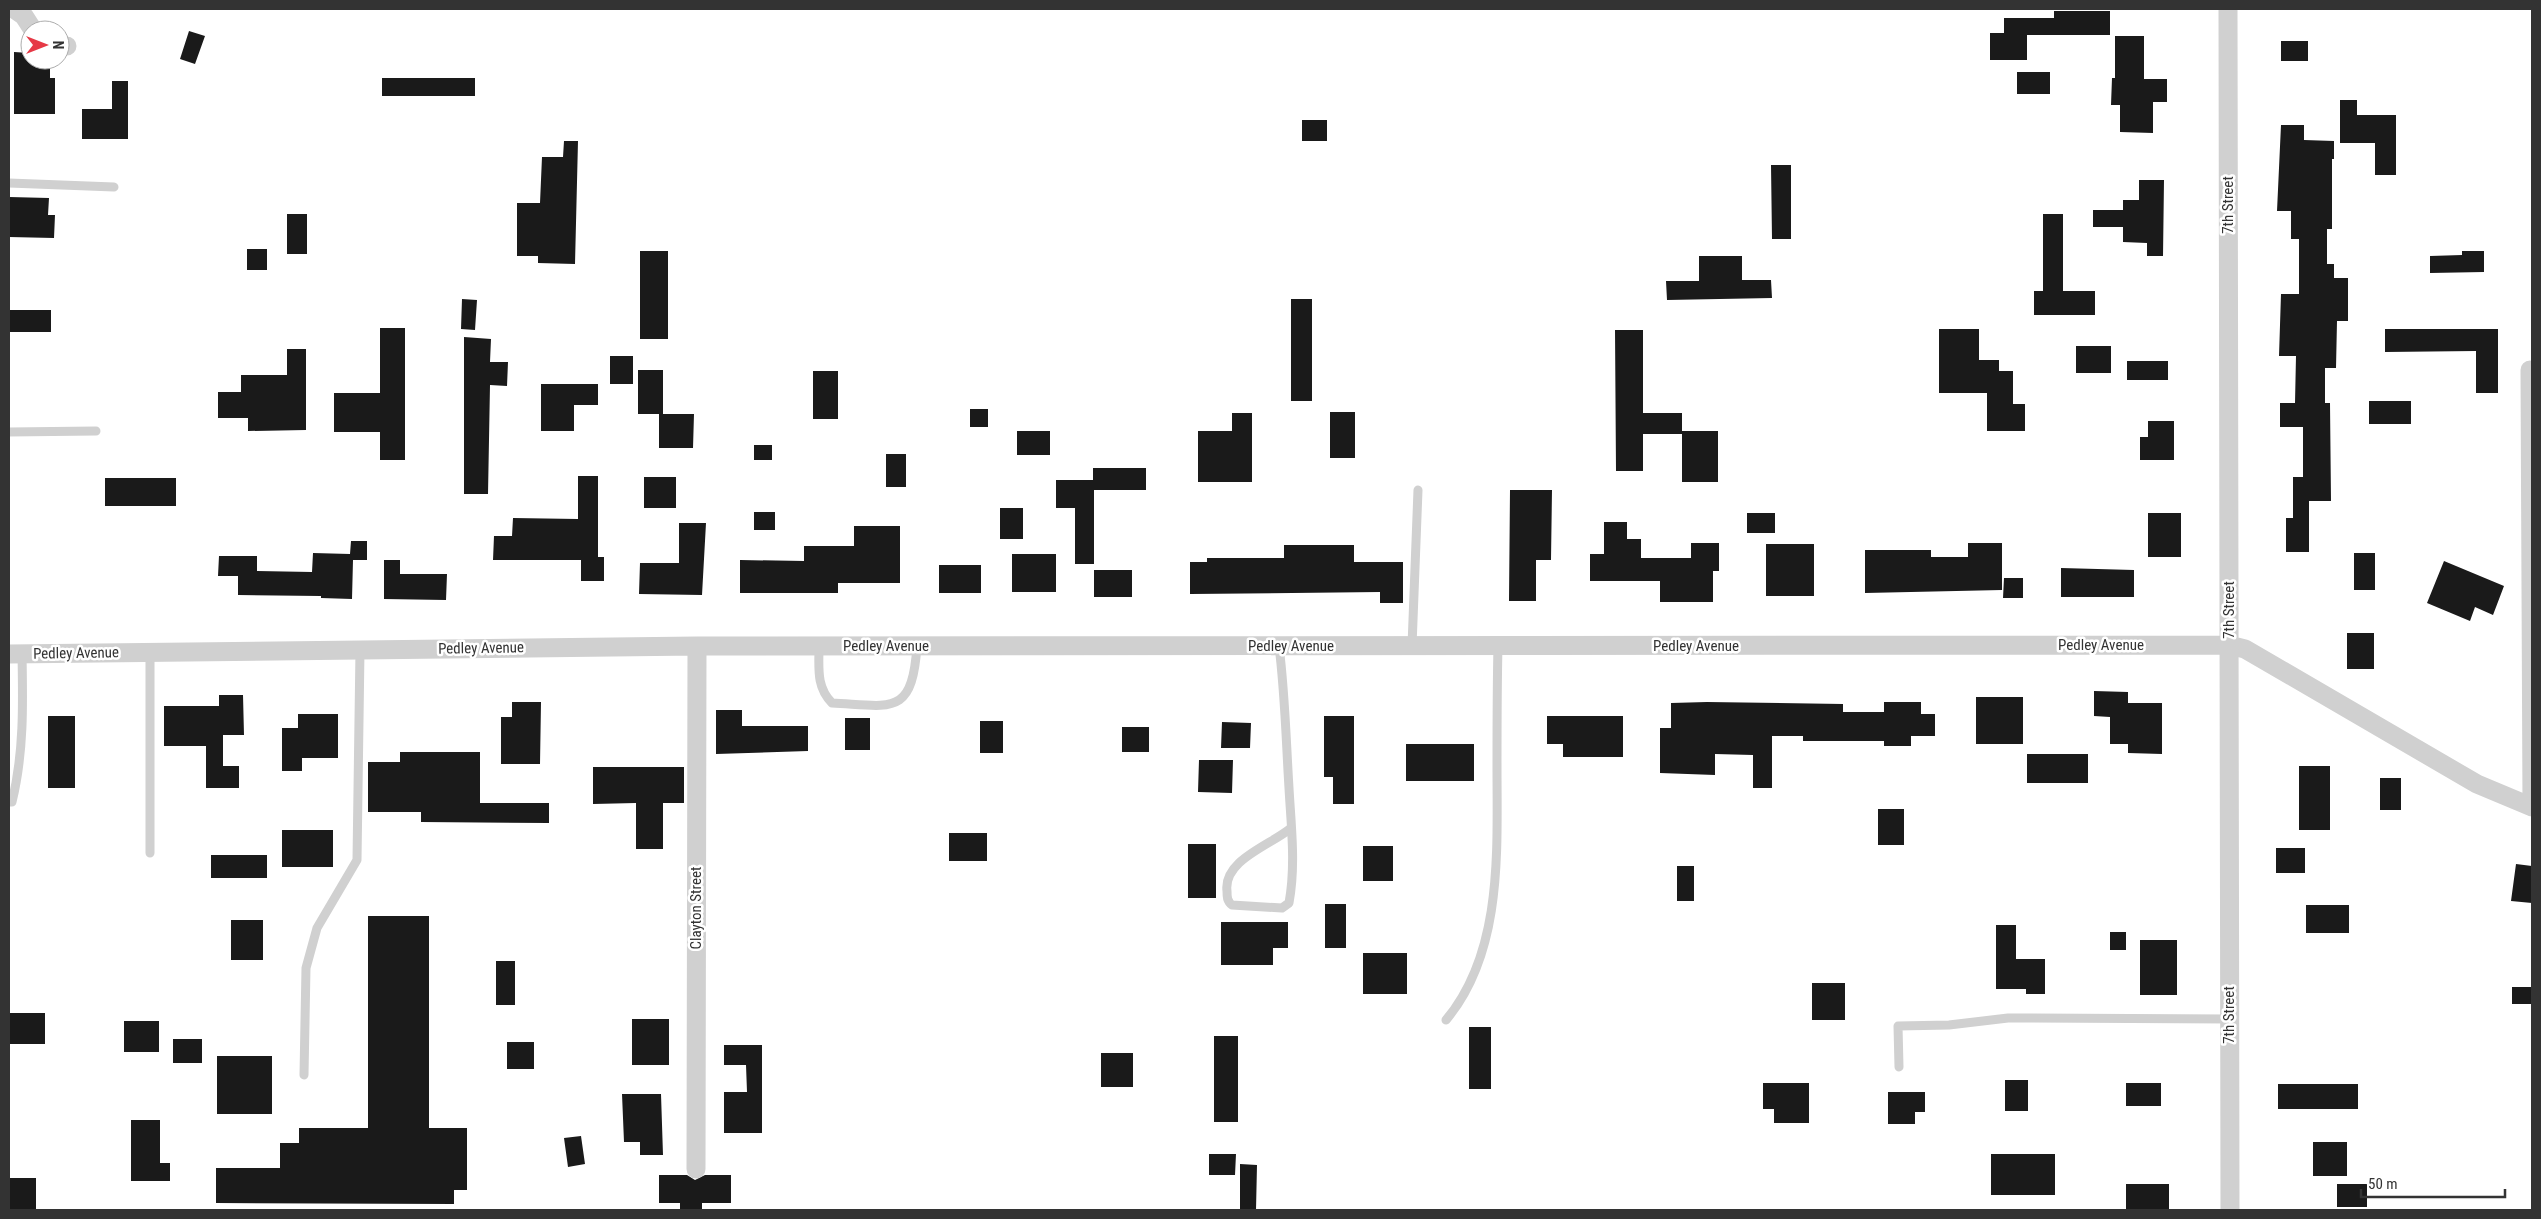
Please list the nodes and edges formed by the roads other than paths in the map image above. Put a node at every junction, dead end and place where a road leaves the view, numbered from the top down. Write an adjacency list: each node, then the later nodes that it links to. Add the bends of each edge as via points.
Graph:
1 (14, 9): 3 (street)
2 (2228, 9): 10 (street, 7th Street)
3 (27, 20)
4 (9, 183): 5 (lane)
5 (114, 187)
6 (2530, 370): 21 (street)
7 (96, 431): 8 (lane)
8 (9, 432)
9 (1418, 490): 15 (lane)
10 (2229, 645): 16 (street, Pedley Avenue); 21 (street, Pedley Avenue, via 2245,649 2477,784); 24 (street, 7th Street)
11 (697, 646): 12 (street, Pedley Avenue); 17 (street, Pedley Avenue); 28 (street, Clayton Street)
12 (819, 646): 13 (street, Pedley Avenue); 13 (lane, via 819,683 832,703 886,705 902,700 910,689)
13 (917, 646): 14 (street, Pedley Avenue)
14 (1279, 646): 15 (street, Pedley Avenue); 22 (lane, via 1285,692)
15 (1412, 646): 16 (street, Pedley Avenue)
16 (1498, 646): 25 (lane, via 1496,881 1486,937 1469,986)
17 (360, 650): 18 (street, Pedley Avenue); 27 (lane, via 357,860 317,928 306,968)
18 (150, 652): 19 (street, Pedley Avenue); 23 (lane)
19 (15, 654): 20 (lane, via 23,718 19,773 12,802)
20 (9, 802)
21 (2532, 807)
22 (1291, 828): 22 (lane, via 1292,888 1289,902 1282,908 1232,906 1228,902 1226,887 1229,872)
23 (150, 853)
24 (2229, 1019): 26 (lane, via 2008,1018 1949,1025 1898,1026); 29 (street, 7th Street)
25 (1446, 1020)
26 (1899, 1067)
27 (304, 1075)
28 (696, 1170)
29 (2230, 1210)

